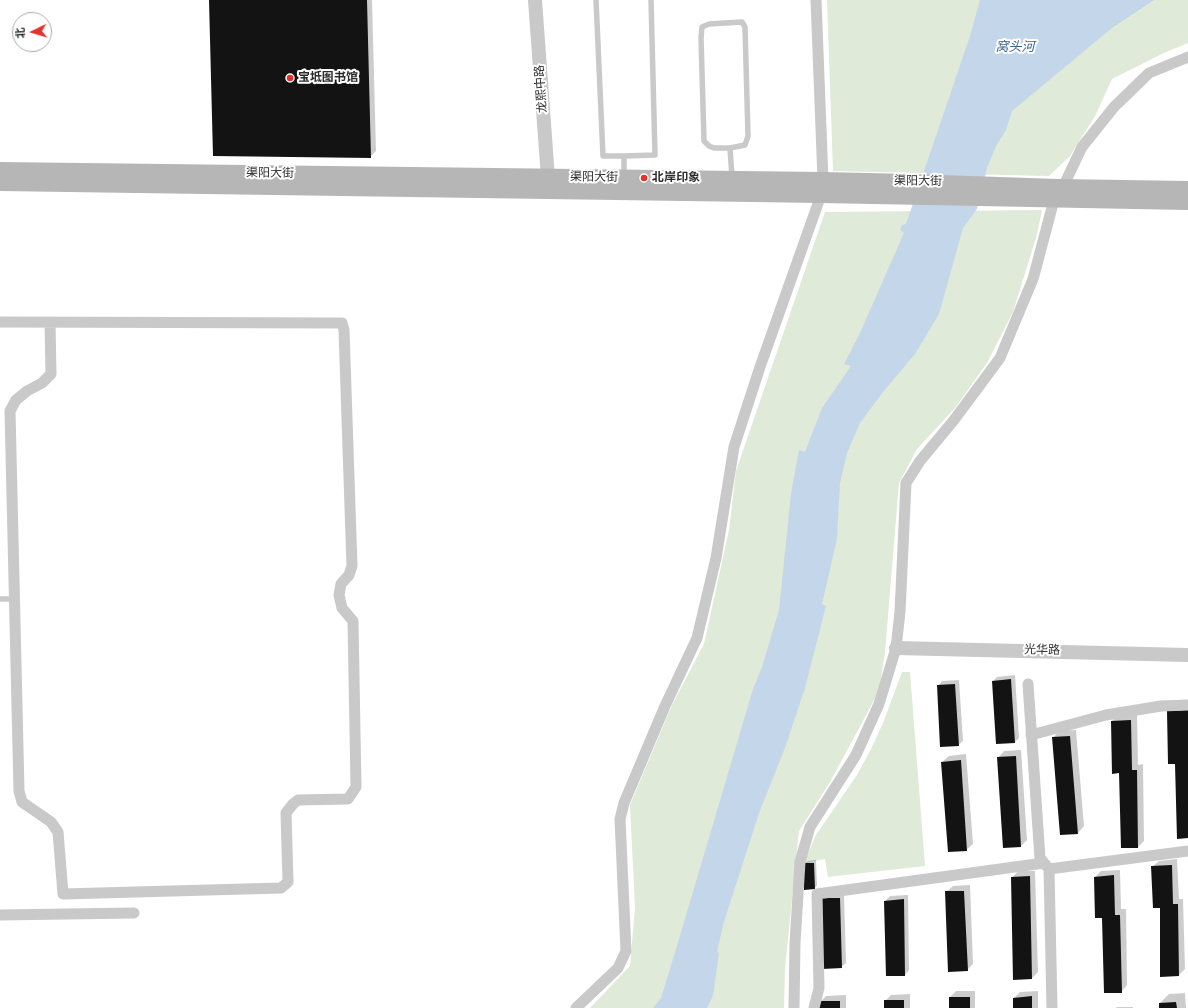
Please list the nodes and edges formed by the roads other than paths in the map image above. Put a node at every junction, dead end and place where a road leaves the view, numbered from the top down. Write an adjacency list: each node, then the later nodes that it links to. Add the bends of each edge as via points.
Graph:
1 (535, 0): 9 (street, 龙熙中路)
2 (596, 0): 7 (lane, via 603,156)
3 (651, 0): 7 (lane, via 655,155)
4 (816, 0): 13 (street)
5 (1188, 57): 15 (street, via 1149,73 1114,107 1082,147)
6 (730, 148): 6 (lane, via 745,145 748,136 745,27 742,22 709,24 702,27 704,141 714,148); 11 (lane)
7 (624, 156): 10 (lane)
8 (0, 170): 9 (main road, 渠阳大街)
9 (548, 178): 10 (main road, 渠阳大街)
10 (624, 178): 11 (main road, 渠阳大街)
11 (732, 180): 13 (main road, 渠阳大街)
12 (0, 183): 13 (main road, 渠阳大街)
13 (822, 188): 15 (main road, 渠阳大街); 30 (street, via 734,447 716,558 697,638 624,803 620,819 626,951 618,968)
14 (1188, 189): 15 (main road, 渠阳大街)
15 (1058, 193): 16 (main road); 21 (street, via 1033,279 1000,358 920,461 906,483)
16 (1188, 202)
17 (0, 322): 18 (street)
18 (50, 322): 20 (street, via 51,374 16,400 10,411); 20 (street, via 342,323 352,566 349,575 341,584 339,595 342,608 353,621 356,787 348,799 298,800 293,804 286,814 288,882 281,888 63,894 58,832 51,822 22,802 19,791)
19 (0, 599): 20 (lane)
20 (15, 599)
21 (896, 648): 22 (street, 光华路); 31 (street, via 879,704 856,755 810,827 800,862)
22 (1188, 655)
23 (1028, 684): 25 (street)
24 (1188, 705): 25 (street, via 1161,706 1106,715)
25 (1031, 735): 27 (street, via 1040,858)
26 (1188, 851): 27 (street)
27 (1046, 866): 32 (street, via 817,894 820,988); 33 (street)
28 (134, 913): 29 (street)
29 (0, 915)
30 (576, 1008)
31 (794, 1008)
32 (814, 1008)
33 (1052, 1008)

